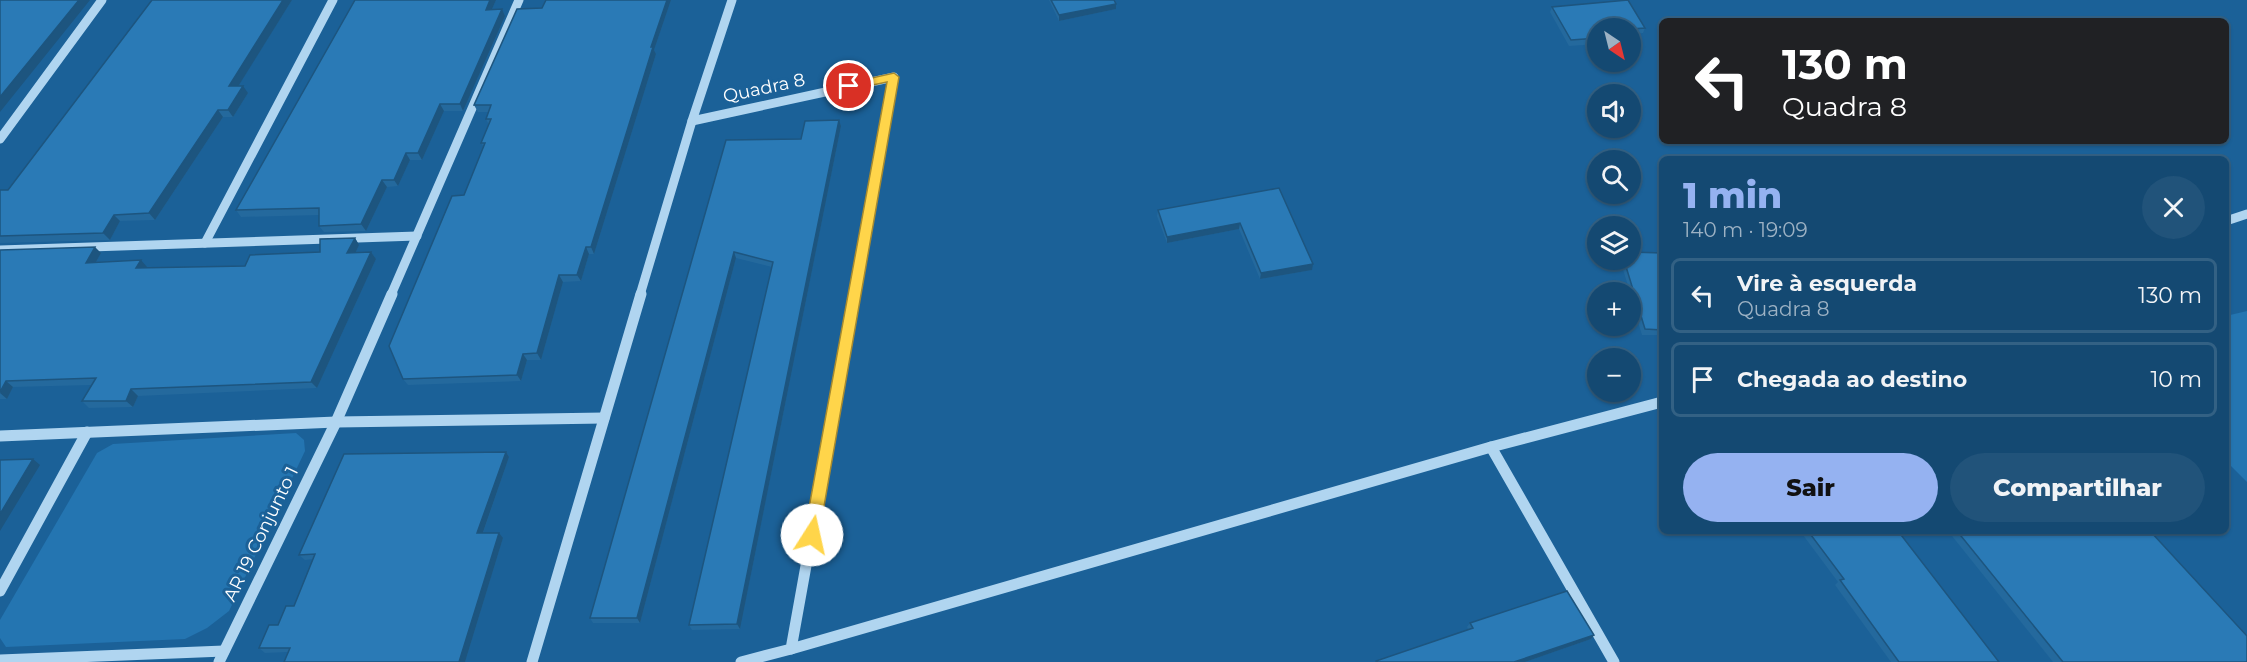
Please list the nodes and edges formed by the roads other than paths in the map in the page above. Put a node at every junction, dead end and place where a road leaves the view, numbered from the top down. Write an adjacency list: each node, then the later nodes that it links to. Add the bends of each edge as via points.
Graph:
1 (102, 0): 6 (street)
2 (333, 0): 10 (street)
3 (519, 0): 9 (street, AR 19 Conjunto 1)
4 (732, 0): 5 (street)
5 (692, 121): 13 (street); 19 (street, Quadra 8, via 894,77)
6 (0, 139)
7 (2247, 214): 8 (street)
8 (2229, 220)
9 (417, 237): 10 (street); 14 (street, AR 19 Conjunto 1)
10 (205, 243): 11 (street)
11 (0, 250)
12 (1659, 403): 17 (street)
13 (604, 418): 14 (street); 22 (street)
14 (336, 422): 15 (street); 20 (street, AR 19 Conjunto 1)
15 (87, 432): 16 (street); 18 (street)
16 (0, 436)
17 (1491, 447): 19 (street); 24 (street)
18 (0, 591)
19 (791, 649): 23 (street)
20 (221, 656): 21 (street)
21 (0, 660)
22 (532, 662)
23 (741, 662)
24 (1614, 662)

